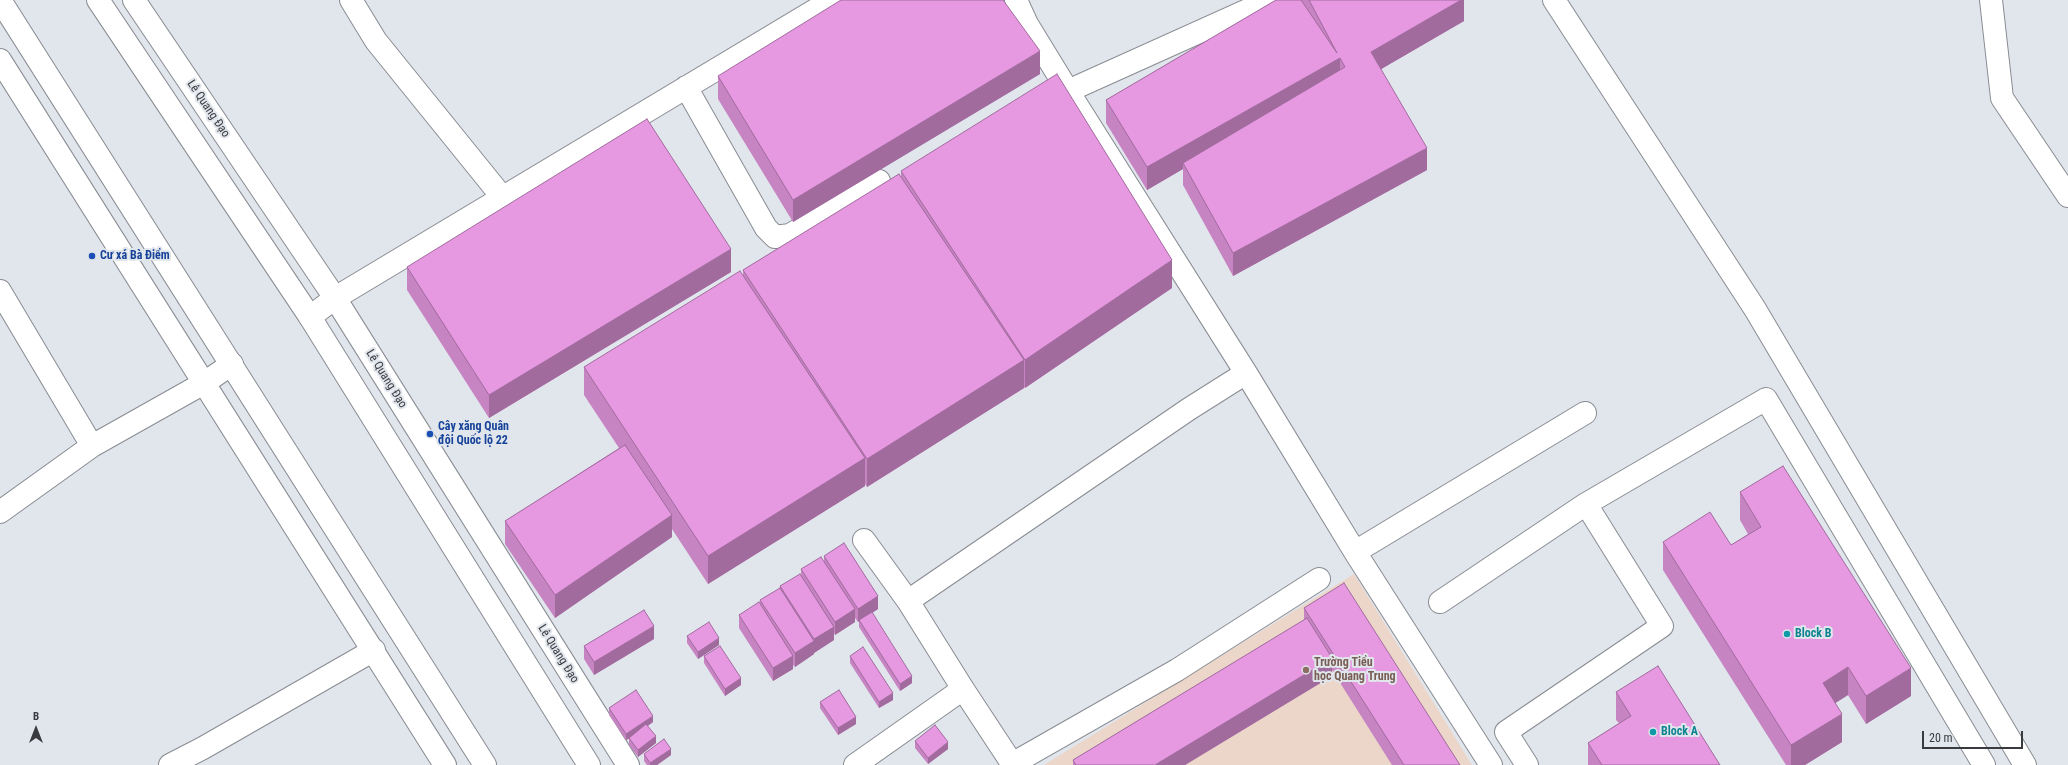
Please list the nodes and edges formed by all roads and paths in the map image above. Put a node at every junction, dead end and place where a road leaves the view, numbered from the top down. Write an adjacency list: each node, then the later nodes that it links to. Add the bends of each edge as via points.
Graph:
1 (0, 0): 19 (main road)
2 (98, 0): 18 (main road)
3 (134, 0): 17 (main road, Lê Quang Đạo)
4 (351, 0): 15 (main road, via 376,41)
5 (832, 0): 11 (main road)
6 (1016, 0): 12 (main road, via 1027,24)
7 (1270, 0): 12 (main road)
8 (1554, 0): 43 (main road, via 1755,309)
9 (1991, 0): 14 (main road, via 2002,98)
10 (0, 60): 21 (main road)
11 (686, 87): 13 (main road, via 766,228 775,237 790,235); 15 (main road)
12 (1068, 91): 20 (main road)
13 (879, 181)
14 (2068, 196)
15 (503, 198): 17 (main road)
16 (0, 291): 23 (main road)
17 (335, 298): 18 (main road); 38 (main road, Lê Quang Đạo)
18 (310, 317): 37 (main road)
19 (232, 364): 21 (main road); 36 (main road)
20 (1246, 373): 27 (main road); 29 (main road)
21 (204, 383): 23 (main road); 31 (main road)
22 (1585, 413): 27 (main road)
23 (92, 446): 25 (main road)
24 (1586, 504): 30 (main road); 41 (main road, via 1662,626 1506,732); 42 (main road, via 1766,398)
25 (0, 512)
26 (864, 540): 29 (main road)
27 (1355, 552): 40 (main road)
28 (1319, 579): 33 (main road, via 1177,670)
29 (908, 600): 32 (main road)
30 (1440, 602)
31 (374, 650): 34 (main road); 35 (main road)
32 (963, 689): 33 (main road); 39 (main road)
33 (1013, 764)
34 (170, 765)
35 (445, 765)
36 (485, 765)
37 (589, 765)
38 (628, 765)
39 (855, 765)
40 (1491, 765)
41 (1528, 765)
42 (1984, 765)
43 (2025, 765)

